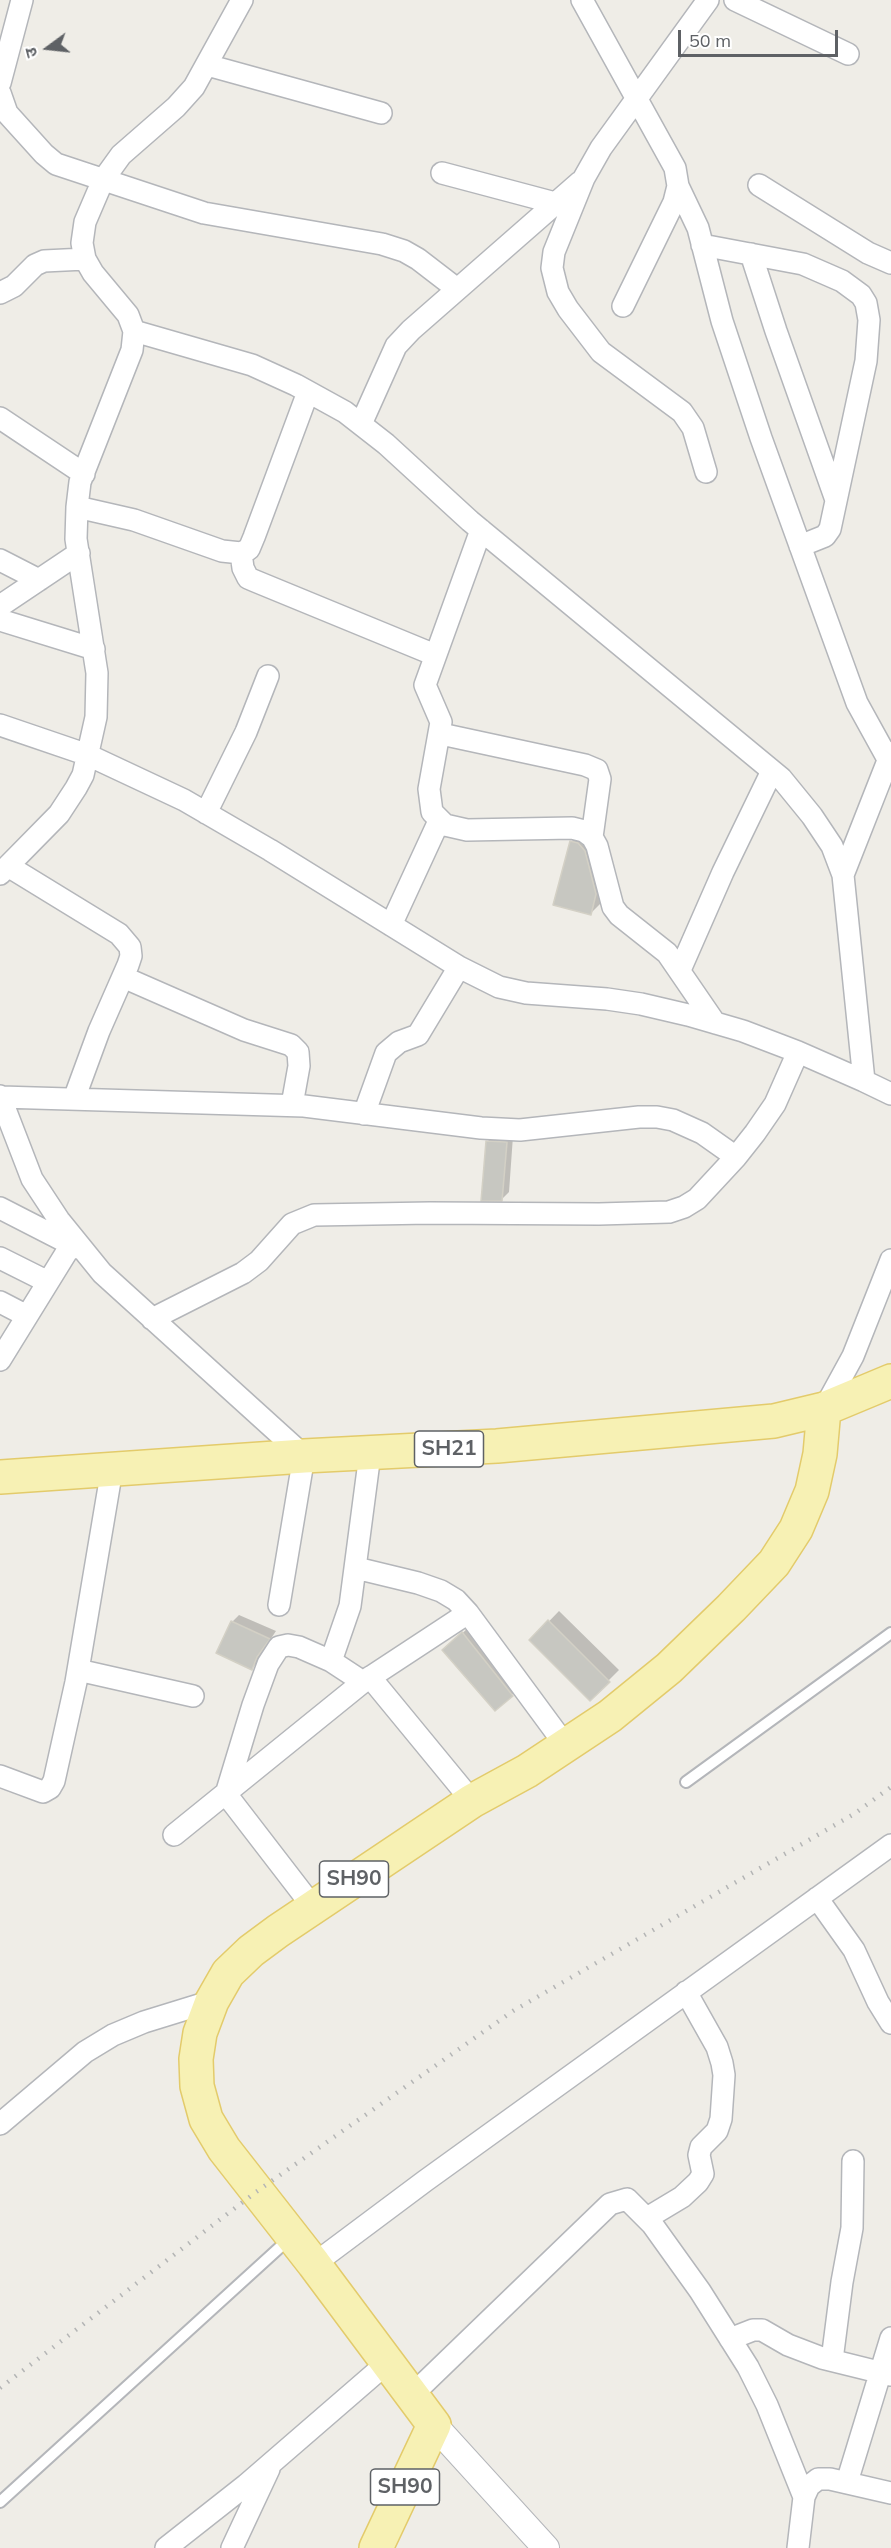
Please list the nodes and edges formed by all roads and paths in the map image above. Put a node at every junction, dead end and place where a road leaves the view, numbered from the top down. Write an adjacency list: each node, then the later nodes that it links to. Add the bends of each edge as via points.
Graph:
1 (22, 0): 8 (street)
2 (242, 0): 7 (street)
3 (582, 0): 10 (street)
4 (708, 0): 10 (street)
5 (735, 0): 6 (street)
6 (848, 54)
7 (207, 65): 11 (street); 14 (street, via 176,107 121,155)
8 (0, 83)
9 (0, 93): 14 (street, via 7,113 44,154 56,164)
10 (637, 99): 13 (street); 15 (street, via 675,168)
11 (381, 113)
12 (442, 173): 17 (street)
13 (584, 178): 17 (street); 29 (street, via 554,252 552,268 558,292 601,352 682,412 693,429)
14 (103, 180): 20 (street, via 85,222); 22 (street, via 204,213 393,248 418,259)
15 (678, 186): 18 (street, via 689,205); 24 (street, via 674,202)
16 (759, 186): 21 (street)
17 (555, 203): 22 (street)
18 (702, 245): 19 (street); 34 (street, via 726,331)
19 (751, 254): 31 (street); 31 (street, via 818,270 842,281 866,303 866,361)
20 (85, 259): 23 (street, via 44,261); 25 (street, via 128,315)
21 (891, 263)
22 (457, 289): 28 (street, via 396,346)
23 (0, 293)
24 (623, 306)
25 (134, 330): 26 (street, via 252,366); 30 (street, via 132,350)
26 (308, 392): 28 (street); 36 (street, via 254,537 249,549)
27 (0, 417): 30 (street)
28 (361, 424): 33 (street)
29 (706, 472)
30 (84, 474): 32 (street)
31 (836, 500): 34 (street, via 825,536)
32 (77, 507): 35 (street); 36 (street, via 134,520)
33 (481, 530): 42 (street); 48 (street)
34 (800, 546): 47 (street, via 857,703)
35 (79, 554): 38 (street); 41 (street)
36 (241, 554): 42 (street, via 248,578)
37 (0, 560): 38 (street)
38 (39, 580): 39 (street)
39 (0, 606)
40 (0, 620): 41 (street)
41 (94, 649): 46 (street, via 96,717)
42 (435, 655): 45 (street, via 425,685 439,713)
43 (268, 676): 49 (street, via 246,732)
44 (0, 725): 46 (street)
45 (441, 734): 50 (street, via 429,789 432,812); 51 (street, via 597,770 600,779)
46 (88, 755): 49 (street); 52 (street, via 83,775 59,813)
47 (890, 757): 53 (street)
48 (772, 771): 53 (street, via 812,816 832,846); 56 (street)
49 (206, 813): 54 (street)
50 (439, 821): 51 (street, via 480,831 572,828); 54 (street)
51 (592, 837): 56 (street, via 613,907 667,953)
52 (2, 872): 57 (street, via 126,940 131,956)
53 (843, 875): 60 (street)
54 (391, 925): 55 (street)
55 (459, 967): 58 (street, via 499,987 526,993 641,1004); 65 (street, via 418,1035 399,1042 386,1053)
56 (680, 970): 58 (street)
57 (123, 977): 63 (street); 64 (street, via 244,1030 291,1044 298,1052 299,1066)
58 (715, 1023): 59 (street)
59 (798, 1052): 60 (street); 66 (street, via 775,1104)
60 (864, 1081): 61 (street)
61 (891, 1094)
62 (0, 1097): 63 (street); 68 (street, via 32,1179)
63 (74, 1099): 64 (street)
64 (292, 1106): 65 (street)
65 (364, 1114): 66 (street, via 520,1130 657,1117 702,1133)
66 (736, 1157): 74 (street, via 697,1199 669,1212 352,1214 303,1218 292,1224 260,1261 243,1273)
67 (0, 1208): 68 (street)
68 (79, 1249): 71 (street); 74 (street)
69 (0, 1258): 71 (street)
70 (891, 1260): 77 (street, via 853,1356)
71 (48, 1282): 73 (street)
72 (0, 1302): 73 (street)
73 (27, 1316): 75 (street)
74 (152, 1319): 79 (street)
75 (1, 1356)
76 (891, 1382): 77 (main road, SH21)
77 (824, 1409): 78 (main road, SH21, via 774,1421); 90 (main road, SH90, via 812,1491 796,1529 774,1563 669,1668)
78 (370, 1454): 79 (main road, SH21); 82 (street)
79 (304, 1456): 80 (main road, SH21); 83 (street)
80 (112, 1469): 81 (main road, SH21); 87 (street)
81 (0, 1477)
82 (356, 1568): 84 (street, via 441,1591); 86 (street, via 350,1606)
83 (279, 1605)
84 (468, 1613): 88 (street); 90 (street)
85 (891, 1633): 92 (lane)
86 (331, 1661): 88 (street); 93 (street, via 299,1647 279,1647 268,1664 253,1705)
87 (78, 1670): 89 (street); 91 (street, via 50,1788 43,1792)
88 (367, 1679): 93 (street); 94 (street)
89 (193, 1696)
90 (566, 1746): 94 (main road, SH90)
91 (0, 1776)
92 (686, 1782)
93 (226, 1794): 95 (street); 98 (street)
94 (472, 1802): 98 (main road, SH90)
95 (174, 1835)
96 (891, 1845): 97 (street)
97 (817, 1898): 99 (street); 101 (street, via 854,1950)
98 (313, 1906): 100 (main road, SH90, via 251,1951 228,1973)
99 (686, 1992): 104 (street, via 722,2063 721,2119 717,2131 701,2147 703,2174 698,2182 682,2197); 106 (street)
100 (212, 2001): 102 (street, via 144,2022 85,2052); 105 (main road, SH90, via 200,2033 196,2059 197,2086 206,2119 224,2149)
101 (891, 2024)
102 (0, 2124)
103 (853, 2161): 109 (street, via 852,2228)
104 (647, 2218): 108 (street); 112 (street, via 627,2199 610,2204)
105 (292, 2237): 106 (main road, SH90); 118 (lane)
106 (314, 2264): 110 (main road, SH90)
107 (891, 2338): 111 (street)
108 (730, 2339): 109 (street, via 762,2330 788,2346); 117 (street, via 767,2405)
109 (832, 2360): 111 (street)
110 (387, 2363): 112 (main road, SH90); 114 (street)
111 (886, 2373): 115 (street)
112 (412, 2395): 113 (main road, SH90)
113 (435, 2426): 121 (main road, SH90); 122 (street)
114 (271, 2463): 119 (street); 120 (street)
115 (847, 2482): 116 (street); 117 (street, via 818,2479)
116 (891, 2493)
117 (804, 2497): 123 (street)
118 (0, 2502)
119 (166, 2548)
120 (232, 2548)
121 (376, 2548)
122 (546, 2548)
123 (798, 2548)

